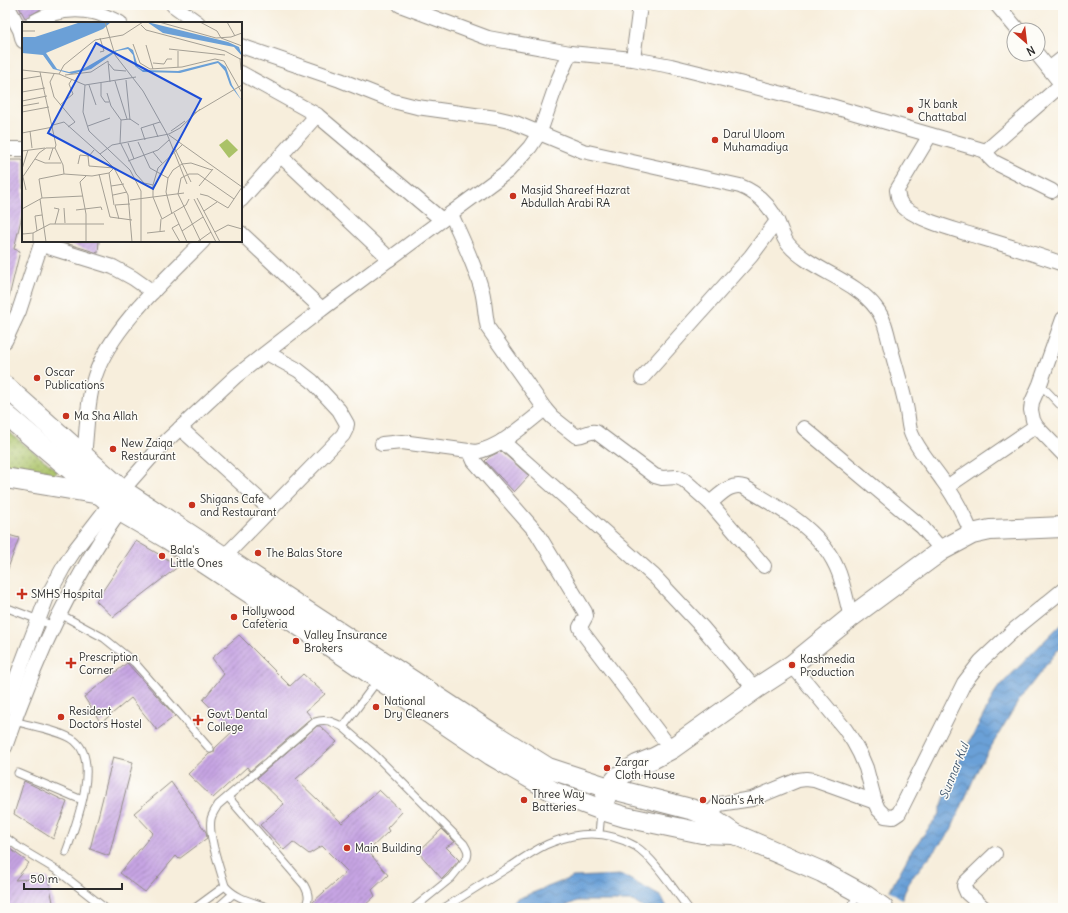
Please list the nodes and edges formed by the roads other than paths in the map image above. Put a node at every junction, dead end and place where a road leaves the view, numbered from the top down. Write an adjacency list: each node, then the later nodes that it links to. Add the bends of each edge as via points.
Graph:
1 (7, 5): 10 (street)
2 (173, 5): 8 (street)
3 (400, 5): 12 (street, via 488,38)
4 (640, 5): 14 (street)
5 (997, 5): 9 (street)
6 (34, 22): 7 (street, via 56,13 73,10 94,12)
7 (118, 22)
8 (197, 22)
9 (1011, 22)
10 (22, 33)
11 (242, 46): 20 (street, via 340,80 393,102 416,108)
12 (570, 53): 14 (street); 20 (street)
13 (1063, 58): 16 (street)
14 (633, 59): 21 (street, via 831,106)
15 (1044, 62): 16 (street)
16 (1049, 68): 18 (street)
17 (242, 74): 19 (street)
18 (1062, 85): 24 (street)
19 (317, 115): 25 (street); 28 (street)
20 (542, 126): 28 (street, via 530,147 508,171); 29 (street, via 583,151 740,186 761,198)
21 (930, 135): 24 (street); 34 (street, via 897,190 898,198 905,208 927,220)
22 (5, 149): 23 (street)
23 (22, 149)
24 (986, 151): 26 (street, via 994,162)
25 (281, 156): 27 (street); 33 (street)
26 (1052, 191)
27 (242, 199)
28 (447, 217): 33 (street); 44 (street, via 479,281 488,328)
29 (777, 221): 40 (street, via 751,256); 60 (street, via 782,235 798,253 859,292 877,309 884,324 913,438 955,499)
30 (242, 234): 36 (street)
31 (202, 242): 35 (street)
32 (42, 243): 35 (street, via 113,267); 38 (street, via 19,311)
33 (390, 259): 36 (street)
34 (1063, 264)
35 (153, 292): 53 (street, via 124,326 105,354 96,375 91,394)
36 (322, 308): 39 (street)
37 (1063, 319): 41 (street)
38 (5, 341)
39 (267, 353): 47 (street, via 236,376); 58 (street, via 312,381 339,410 346,424 343,435)
40 (642, 378)
41 (1040, 384): 43 (lane); 46 (street, via 1031,410 1032,420)
42 (5, 386): 53 (main road)
43 (1063, 408)
44 (545, 409): 49 (street); 57 (street, via 573,435 579,437 593,431 598,433 655,476 680,478)
45 (5, 414): 56 (main road)
46 (1036, 426): 52 (street); 55 (street)
47 (180, 428): 56 (street, via 162,445); 58 (street)
48 (804, 428): 61 (street, via 922,527)
49 (502, 442): 51 (street, via 485,450); 71 (street, via 654,576)
50 (382, 444): 51 (street, via 402,442)
51 (470, 452): 77 (street, via 474,461 537,533 585,612 586,616 580,627 583,634)
52 (1063, 454)
53 (84, 457): 56 (main road)
54 (5, 478): 56 (main road)
55 (954, 482)
56 (117, 499): 62 (main road); 67 (street, via 74,551 47,597); 68 (street, via 101,540); 70 (main road, via 168,539)
57 (710, 503): 63 (street); 66 (street, via 728,488 740,485 800,521 813,533 833,561 839,573)
58 (271, 510): 62 (street)
59 (1063, 527): 60 (main road, via 990,530)
60 (972, 534): 61 (main road)
61 (942, 550): 66 (main road)
62 (224, 557): 79 (main road, via 548,768)
63 (764, 566)
64 (1063, 590): 83 (street, via 1015,629 981,661 964,683 899,813 889,818 878,809)
65 (5, 607): 67 (lane)
66 (851, 617): 69 (main road)
67 (38, 620): 68 (lane); 72 (street)
68 (57, 620): 73 (street); 76 (lane, via 104,638 131,659)
69 (792, 665): 71 (main road); 83 (street, via 853,741 866,768)
70 (379, 679): 74 (lane); 84 (main road, via 491,755 554,792)
71 (755, 689): 77 (main road)
72 (5, 708)
73 (14, 721): 75 (street); 82 (lane, via 65,736 82,747 86,758)
74 (343, 727): 81 (lane, via 332,721 315,722); 100 (lane, via 375,755 467,849 467,858 450,878)
75 (5, 747)
76 (210, 749)
77 (663, 754): 79 (main road, via 637,765 618,777); 80 (main road)
78 (18, 773): 82 (lane)
79 (609, 788): 80 (main road); 84 (main road)
80 (636, 794): 85 (main road); 86 (main road)
81 (228, 797): 92 (lane, via 218,805 211,820 211,830); 99 (lane, via 304,885 308,892)
82 (82, 800): 90 (lane)
83 (875, 802): 85 (street, via 806,779 792,782 752,799 719,804)
84 (602, 810): 86 (main road); 87 (lane)
85 (708, 816): 88 (main road)
86 (626, 817): 88 (main road, via 702,833)
87 (599, 834): 101 (lane, via 552,842); 102 (lane, via 616,838 644,853)
88 (734, 834): 94 (main road, via 822,872)
89 (5, 837): 95 (lane, via 21,850 58,871)
90 (66, 852)
91 (995, 854): 104 (street, via 964,886 967,893)
92 (225, 886): 93 (lane); 96 (lane)
93 (233, 894): 97 (lane); 98 (lane)
94 (858, 899): 103 (main road)
95 (105, 908)
96 (196, 908)
97 (217, 908)
98 (270, 908)
99 (304, 908)
100 (414, 908)
101 (444, 908)
102 (688, 908)
103 (883, 908)
104 (984, 908)

